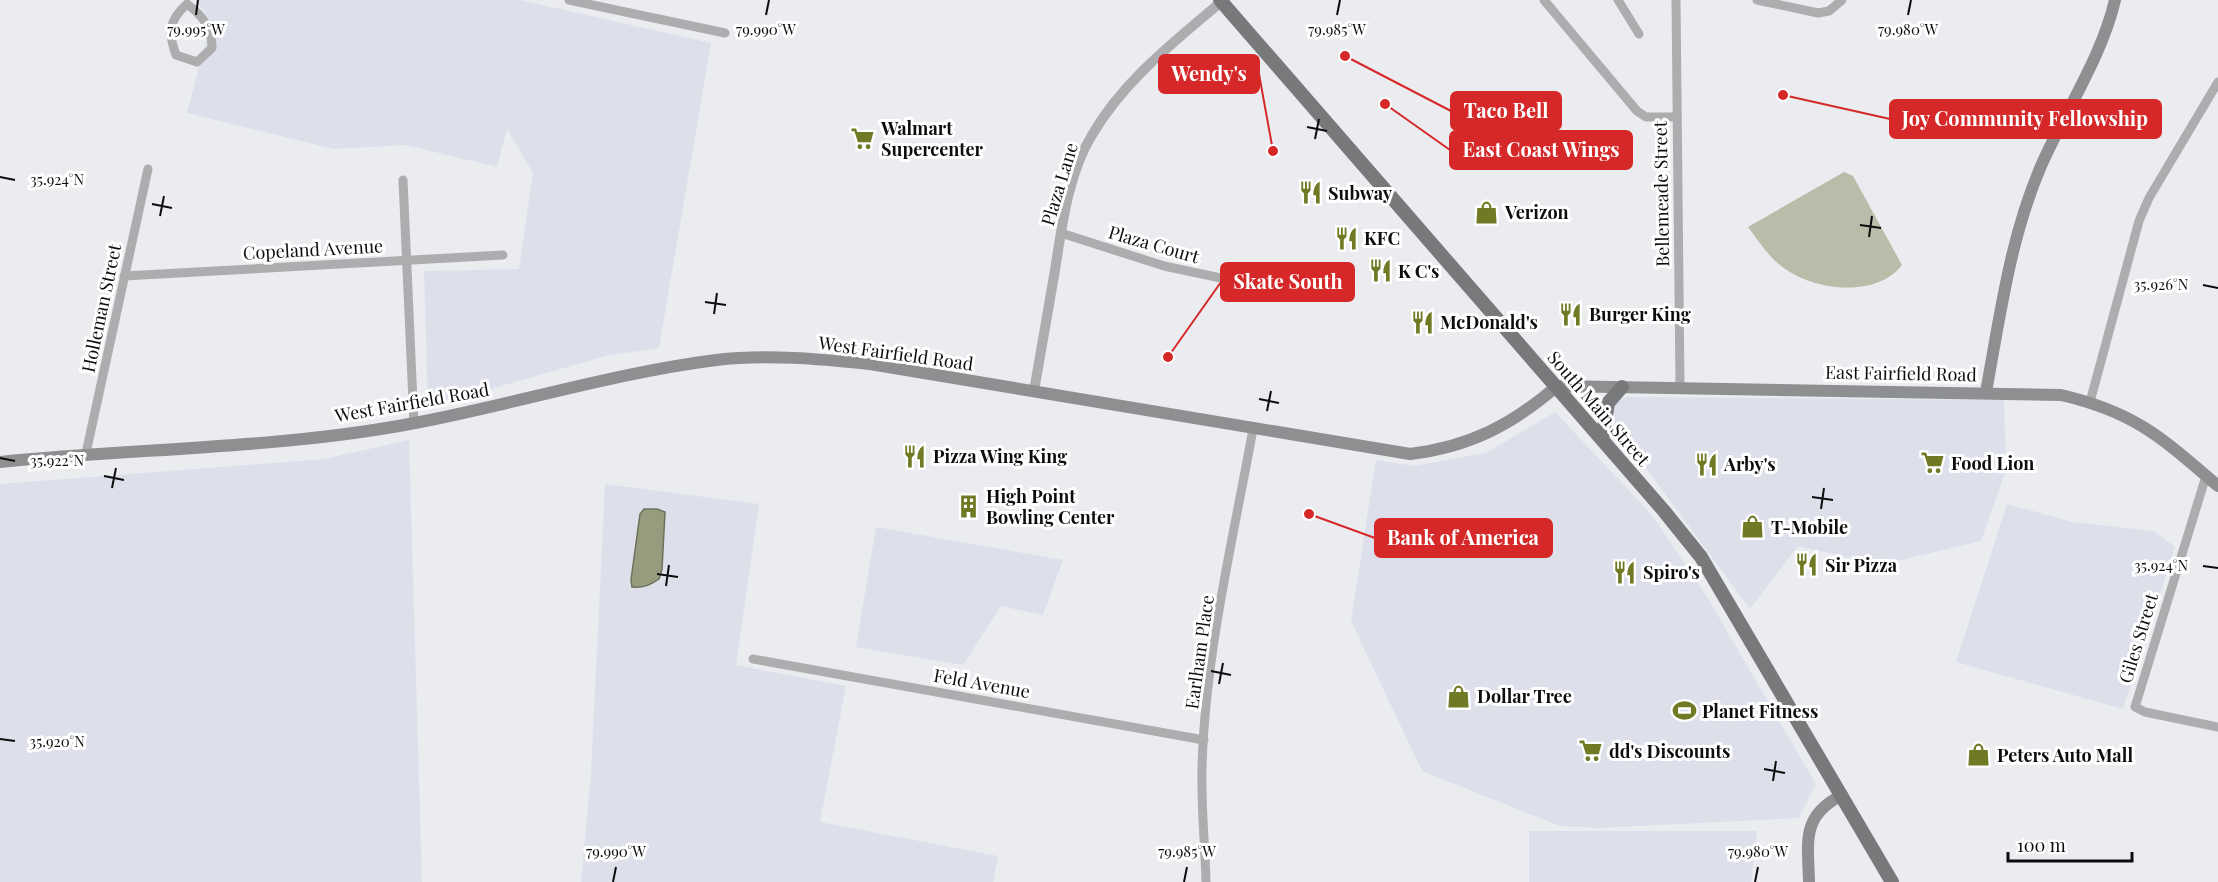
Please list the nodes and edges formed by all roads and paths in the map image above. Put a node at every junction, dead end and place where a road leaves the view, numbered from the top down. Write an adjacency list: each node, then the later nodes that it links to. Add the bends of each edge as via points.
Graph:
1 (568, 0): 10 (street)
2 (1544, 0): 13 (street, via 1637,111 1646,117)
3 (1618, 0): 11 (street)
4 (1676, 0): 13 (street, Bellemeade Street)
5 (1757, 0): 6 (street, via 1818,13 1829,11)
6 (1842, 0)
7 (2115, 0): 25 (main road, via 2024,209 2014,240)
8 (1220, 1): 16 (street, Plaza Lane, via 1141,71 1117,98 1091,136 1072,184); 21 (main road, South Main Street)
9 (187, 2): 9 (street, via 175,15 169,38 176,56 197,62 212,48 212,33)
10 (725, 33)
11 (1639, 34)
12 (2218, 82): 26 (street, via 2139,221)
13 (1677, 117): 23 (street, Bellemeade Street)
14 (147, 169): 19 (street, Holleman Street)
15 (403, 180): 18 (street)
16 (1061, 233): 20 (street, Plaza Court, via 1164,266); 24 (street, Plaza Lane)
17 (503, 255): 18 (street, Copeland Avenue)
18 (406, 261): 19 (street, Copeland Avenue); 27 (street)
19 (124, 276): 30 (street, Holleman Street)
20 (1310, 297)
21 (1557, 386): 22 (main road, East Fairfield Road); 28 (main road, West Fairfield Road, via 1518,416 1486,434 1437,451 1393,452); 29 (main road, South Main Street)
22 (1622, 387): 23 (main road, East Fairfield Road); 29 (main road, via 1608,403)
23 (1680, 387): 25 (main road, East Fairfield Road)
24 (1034, 391): 27 (main road, West Fairfield Road, via 826,359 718,360 658,369); 28 (main road, West Fairfield Road)
25 (1986, 392): 26 (main road, East Fairfield Road, via 2061,395)
26 (2090, 402): 32 (main road, East Fairfield Road, via 2155,433)
27 (414, 423): 30 (main road, West Fairfield Road, via 286,440)
28 (1253, 429): 36 (street, Earlham Place, via 1216,637)
29 (1602, 439): 37 (main road, South Main Street, via 1714,576)
30 (86, 453): 31 (main road, West Fairfield Road)
31 (0, 462)
32 (2206, 476): 33 (main road, East Fairfield Road); 35 (street, Giles Street, via 2135,707)
33 (2218, 486)
34 (753, 659): 36 (street, Feld Avenue)
35 (2218, 727)
36 (1204, 740): 38 (street, Earlham Place)
37 (1842, 795): 39 (main road, via 1823,805 1811,821); 40 (main road, South Main Street)
38 (1206, 882)
39 (1809, 882)
40 (1892, 882)

